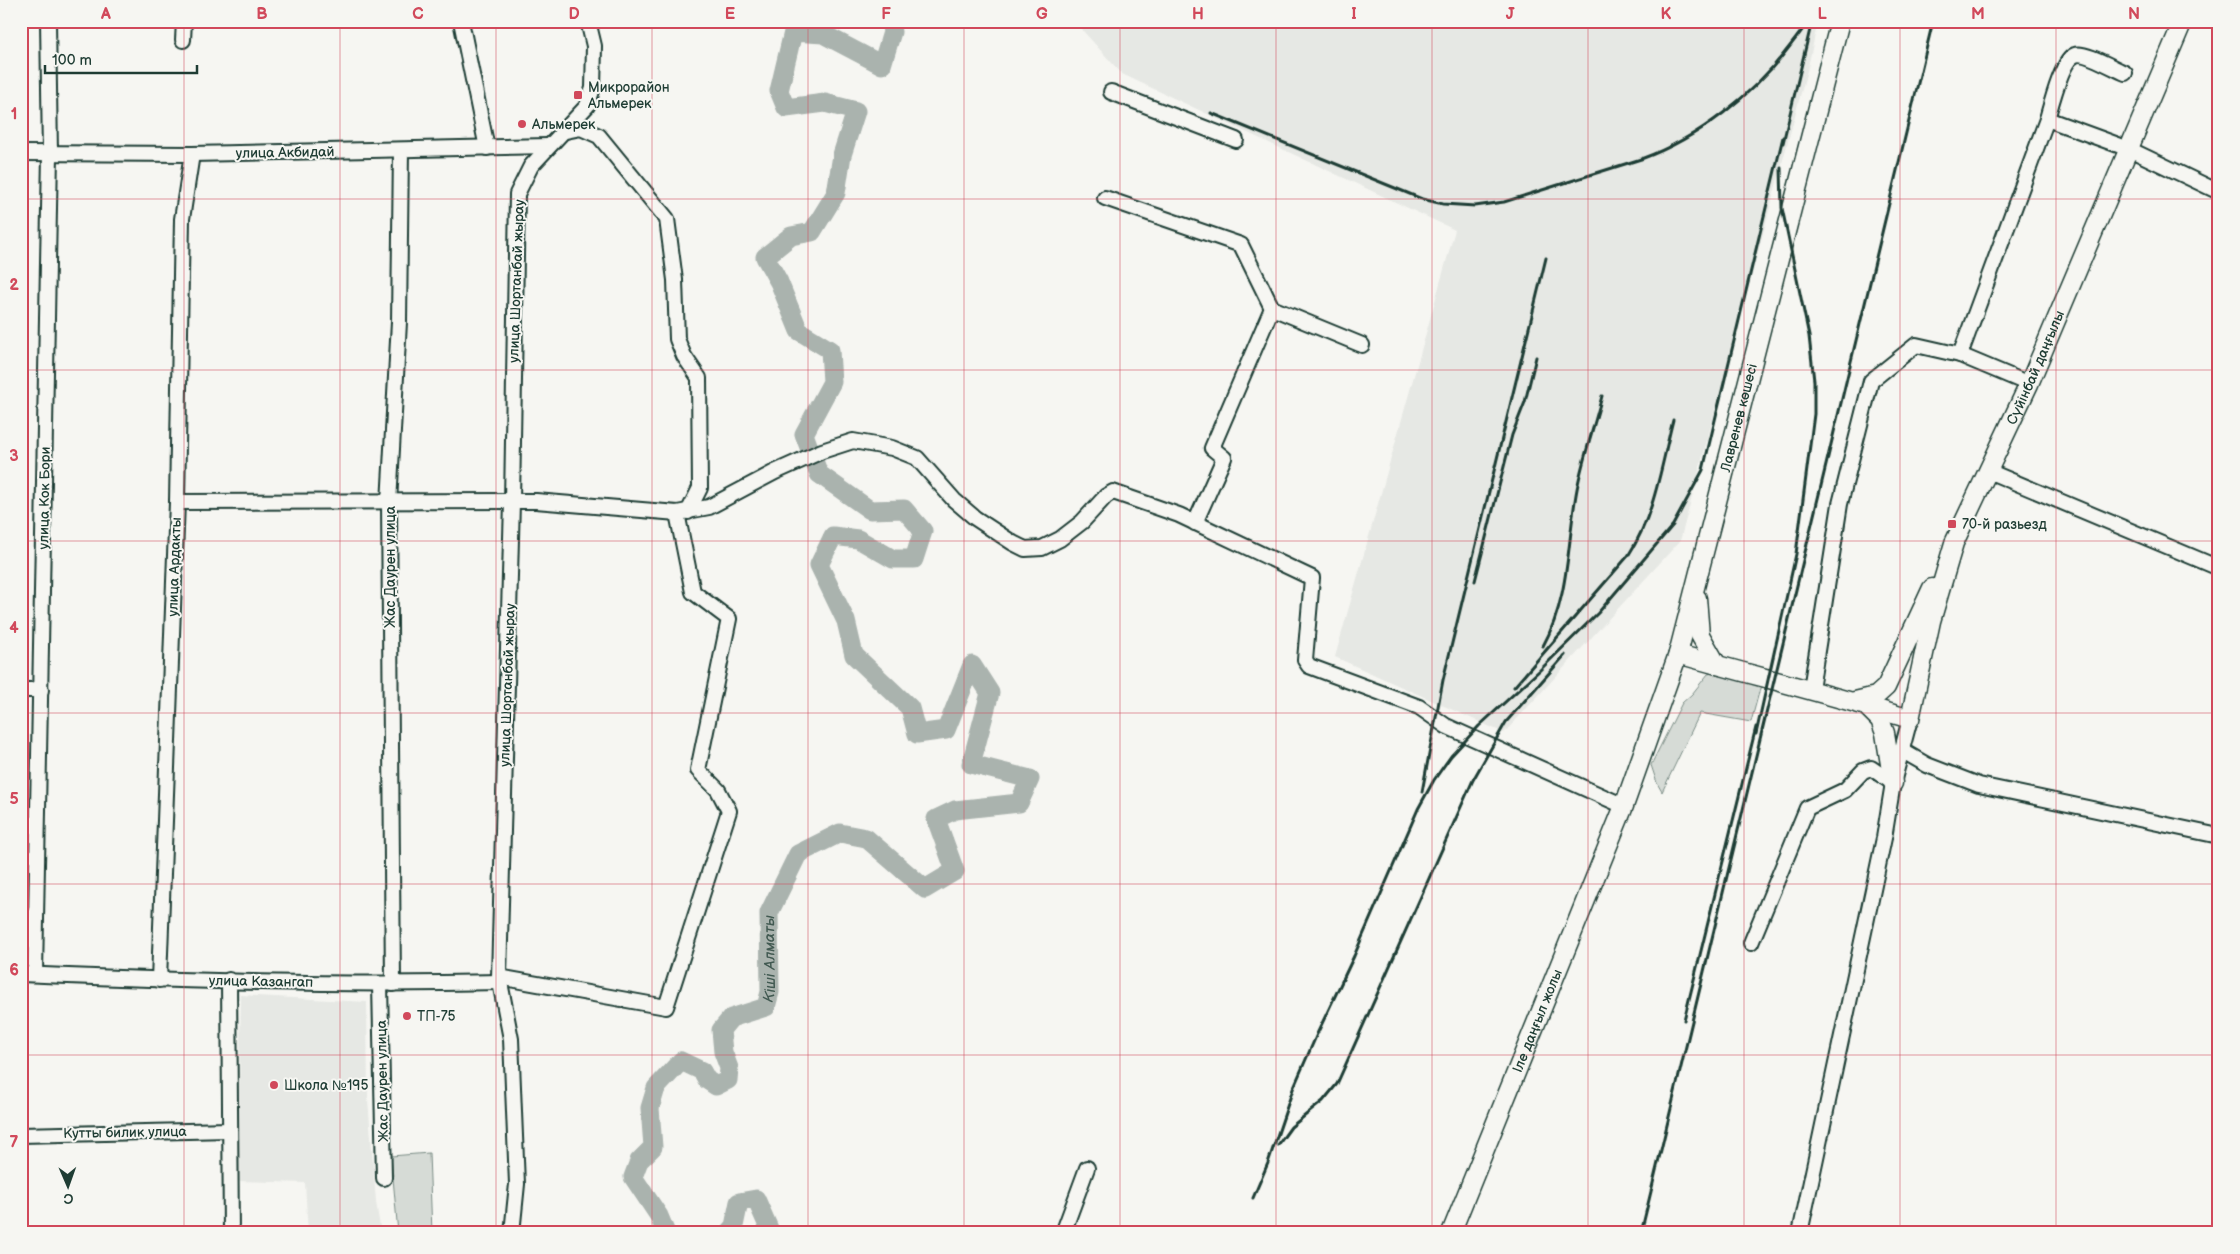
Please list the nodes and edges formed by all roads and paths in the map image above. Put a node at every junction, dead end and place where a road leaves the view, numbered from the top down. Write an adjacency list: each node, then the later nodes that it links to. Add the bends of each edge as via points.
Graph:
1 (48, 21): 18 (street, улица Кок Бори)
2 (184, 21): 7 (street)
3 (461, 21): 14 (street)
4 (588, 21): 11 (street, улица Шортанбай жырау, via 594,46 593,88 587,106)
5 (1840, 21): 34 (main road, Лавренев көшесі)
6 (2183, 21): 15 (main road, Сүйінбай даңғылы)
7 (184, 40)
8 (2126, 73): 10 (street, via 2083,55 2075,55 2063,71)
9 (1111, 92): 12 (street)
10 (2047, 119): 15 (street); 24 (street)
11 (561, 132): 13 (street, улица Шортанбай жырау); 30 (street, via 581,128 600,136 667,219 675,280 677,338 684,356 699,378 700,488)
12 (1236, 140)
13 (548, 146): 14 (street, улица Акбидай); 28 (street, улица Шортанбай жырау, via 531,166 517,194)
14 (487, 148): 16 (street, улица Акбидай)
15 (2130, 149): 20 (street); 25 (main road, Сүйінбай даңғылы)
16 (401, 150): 19 (street, улица Акбидай); 29 (street, Жас Даурен улица, via 399,322)
17 (21, 153): 18 (street, улица Акбидай)
18 (50, 154): 19 (street, улица Акбидай); 39 (street, улица Кок Бори)
19 (192, 154): 27 (street, улица Ардакты, via 182,219)
20 (2219, 192)
21 (1105, 198): 22 (street, via 1241,245)
22 (1272, 308): 23 (street); 31 (street, via 1212,448 1224,458)
23 (1362, 345)
24 (1960, 355): 25 (street); 37 (street, via 1916,345 1871,381 1840,504)
25 (2029, 384): 26 (main road, Сүйінбай даңғылы)
26 (1988, 471): 32 (main road, Сүйінбай даңғылы); 33 (street)
27 (177, 502): 29 (street); 49 (street, улица Ардакты)
28 (512, 502): 29 (street); 30 (street); 48 (street, улица Шортанбай жырау)
29 (389, 503): 51 (street, Жас Даурен улица)
30 (683, 512): 31 (street, via 709,507 806,458 853,441 892,448 917,458 954,500 1025,548 1042,548 1060,539 1113,492); 48 (street, улица Казангап, via 693,592 729,619 698,770 718,790 729,811 666,1008)
31 (1195, 523): 44 (street, via 1312,578 1305,660 1309,666 1419,707 1446,726)
32 (1954, 543): 40 (main road, via 1886,687 1876,696); 41 (main road, Сүйінбай даңғылы, via 1931,622)
33 (2219, 568)
34 (1697, 577): 35 (main road, Лавренев көшесі); 36 (main road, via 1700,635)
35 (1678, 654): 36 (main road); 44 (main road, Лавренев көшесі)
36 (1717, 665): 37 (main road)
37 (1811, 689): 40 (main road)
38 (21, 690): 39 (street)
39 (41, 690): 47 (street, улица Кок Бори)
40 (1859, 703): 41 (main road); 43 (main road, via 1880,720 1886,733)
41 (1910, 719): 42 (street)
42 (1901, 750): 43 (street); 45 (street, via 1927,765 1979,785)
43 (1892, 783): 46 (street, via 1871,768 1863,771 1845,790 1807,808); 60 (street, via 1884,838)
44 (1623, 807): 59 (main road, Іле даңғыл жолы)
45 (2219, 836)
46 (1751, 944)
47 (28, 974): 49 (street, улица Казангап)
48 (500, 979): 51 (street, улица Казангап); 57 (street, улица Шортанбай жырау, via 512,1049 518,1184)
49 (159, 980): 50 (street, улица Казангап)
50 (229, 980): 51 (street, улица Казангап); 52 (street)
51 (386, 984): 55 (street, Жас Даурен улица)
52 (229, 1130): 53 (street, Кутты билик улица); 56 (street)
53 (21, 1135)
54 (1087, 1168): 58 (street)
55 (384, 1178)
56 (231, 1233)
57 (512, 1233)
58 (1064, 1233)
59 (1451, 1233)
60 (1800, 1233)

